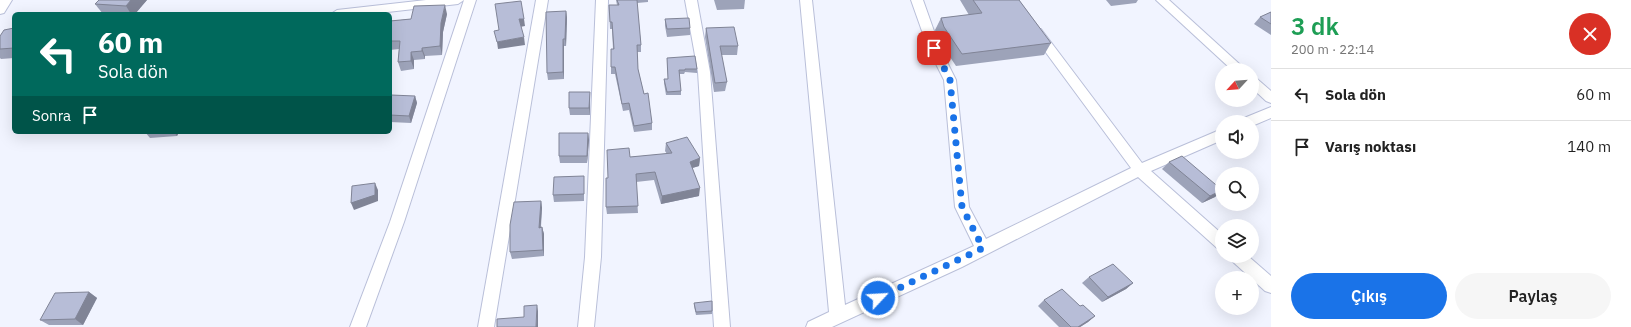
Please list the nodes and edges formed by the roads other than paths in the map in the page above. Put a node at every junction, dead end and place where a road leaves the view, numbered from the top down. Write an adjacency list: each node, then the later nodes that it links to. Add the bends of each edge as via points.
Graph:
1 (6, 0): 10 (street)
2 (458, 0): 11 (street)
3 (470, 0): 25 (street, via 397,222)
4 (542, 0): 26 (street)
5 (602, 0): 27 (street, via 593,257)
6 (690, 0): 28 (street, via 704,72)
7 (806, 0): 24 (street)
8 (917, 0): 21 (street, via 934,48 950,80 962,207)
9 (1162, 0): 13 (street)
10 (0, 10)
11 (354, 12)
12 (1027, 19): 19 (street)
13 (1232, 63)
14 (1259, 87): 15 (street)
15 (1271, 98)
16 (1271, 112): 17 (street)
17 (1259, 117)
18 (1215, 137): 19 (street)
19 (1140, 170): 20 (street); 21 (street)
20 (1215, 237)
21 (983, 248): 24 (street)
22 (1244, 263): 23 (street)
23 (1271, 286)
24 (838, 316): 29 (street)
25 (358, 327)
26 (486, 327)
27 (586, 327)
28 (722, 327)
29 (814, 327)

